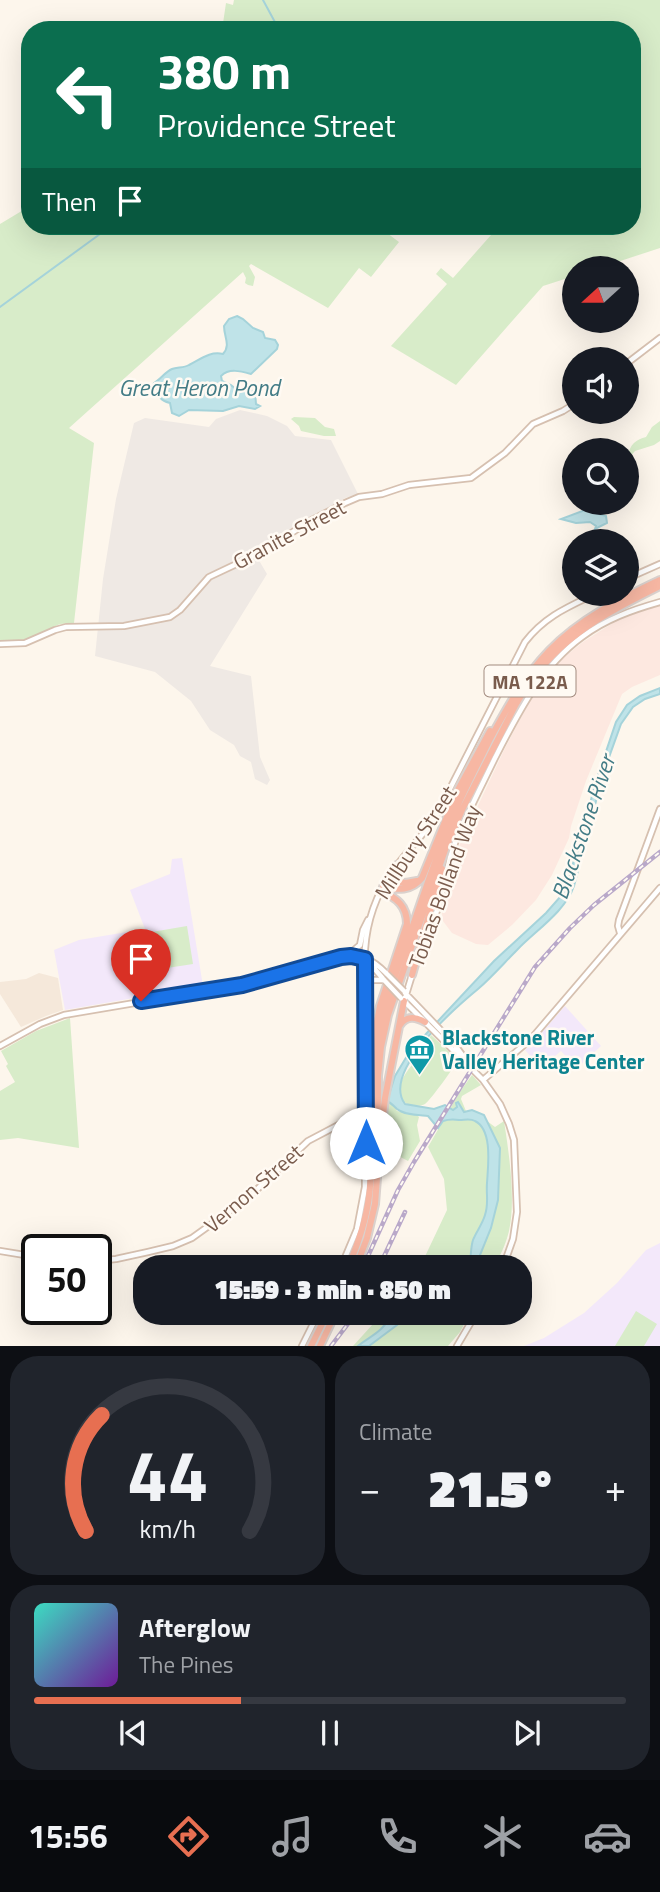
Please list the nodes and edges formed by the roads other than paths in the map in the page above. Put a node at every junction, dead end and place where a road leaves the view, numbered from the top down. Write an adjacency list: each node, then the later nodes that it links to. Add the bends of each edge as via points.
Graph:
1 (660, 338): 2 (main road)
2 (639, 354)
3 (562, 412): 10 (main road, Granite Street, via 533,424 471,478 359,497 308,522 264,551 209,577 170,617 124,626 66,627 25,642)
4 (660, 564): 5 (main road)
5 (639, 573)
6 (660, 580): 11 (highway, MA 122A, via 596,613 564,636 532,669)
7 (660, 586): 13 (highway, MA 122A, via 593,621 543,665 516,704)
8 (660, 601): 22 (main road, Tobias Bolland Way, via 612,619 577,641 557,659 526,701 456,840 437,914)
9 (570, 606): 14 (main road, Millbury Street, via 539,625 525,642 436,816)
10 (0, 644)
11 (513, 698): 15 (highway, MA 122A, via 464,779); 30 (highway, via 452,819 407,943 378,1036)
12 (660, 809): 19 (main road, via 619,920)
13 (455, 826): 22 (highway, MA 122A); 31 (highway, via 383,1036)
14 (397, 865): 15 (highway, via 394,875 398,882); 17 (main road, Millbury Street)
15 (422, 878): 17 (highway, via 410,887)
16 (660, 888): 19 (main road)
17 (382, 889): 18 (main road, Millbury Street); 30 (highway, via 398,900 407,919 373,1037)
18 (370, 917): 20 (main road, via 359,947); 21 (main road, Millbury Street)
19 (620, 933): 29 (main road, via 531,1039)
20 (347, 956): 21 (main road); 28 (main road, via 242,985 64,1015)
21 (365, 959): 23 (main road); 24 (main road, Millbury Street); 25 (main road, bridge, via 375,962)
22 (412, 975): 25 (main road, Tobias Bolland Way / MA 122A)
23 (384, 981): 24 (main road, via 373,980); 25 (main road, bridge)
24 (365, 987): 30 (main road, Millbury Street)
25 (404, 996): 26 (main road); 27 (highway)
26 (427, 1020): 27 (highway, via 412,1017); 29 (main road)
27 (399, 1026): 31 (highway)
28 (0, 1046)
29 (483, 1080): 37 (main road, via 504,1111 514,1140 517,1212)
30 (369, 1115): 34 (main road, Millbury Street, via 363,1197); 35 (highway, via 368,1206); 38 (main road, Vernon Street, via 308,1141 248,1197 192,1238)
31 (378, 1169): 36 (highway, via 372,1221)
32 (0, 1251): 33 (main road)
33 (21, 1254)
34 (346, 1255)
35 (353, 1255)
36 (361, 1255)
37 (507, 1255)
38 (112, 1259)
39 (312, 1325): 43 (main road)
40 (322, 1325): 44 (highway)
41 (330, 1325): 45 (highway)
42 (469, 1325): 46 (main road)
43 (302, 1346)
44 (312, 1346)
45 (320, 1346)
46 (457, 1346)

